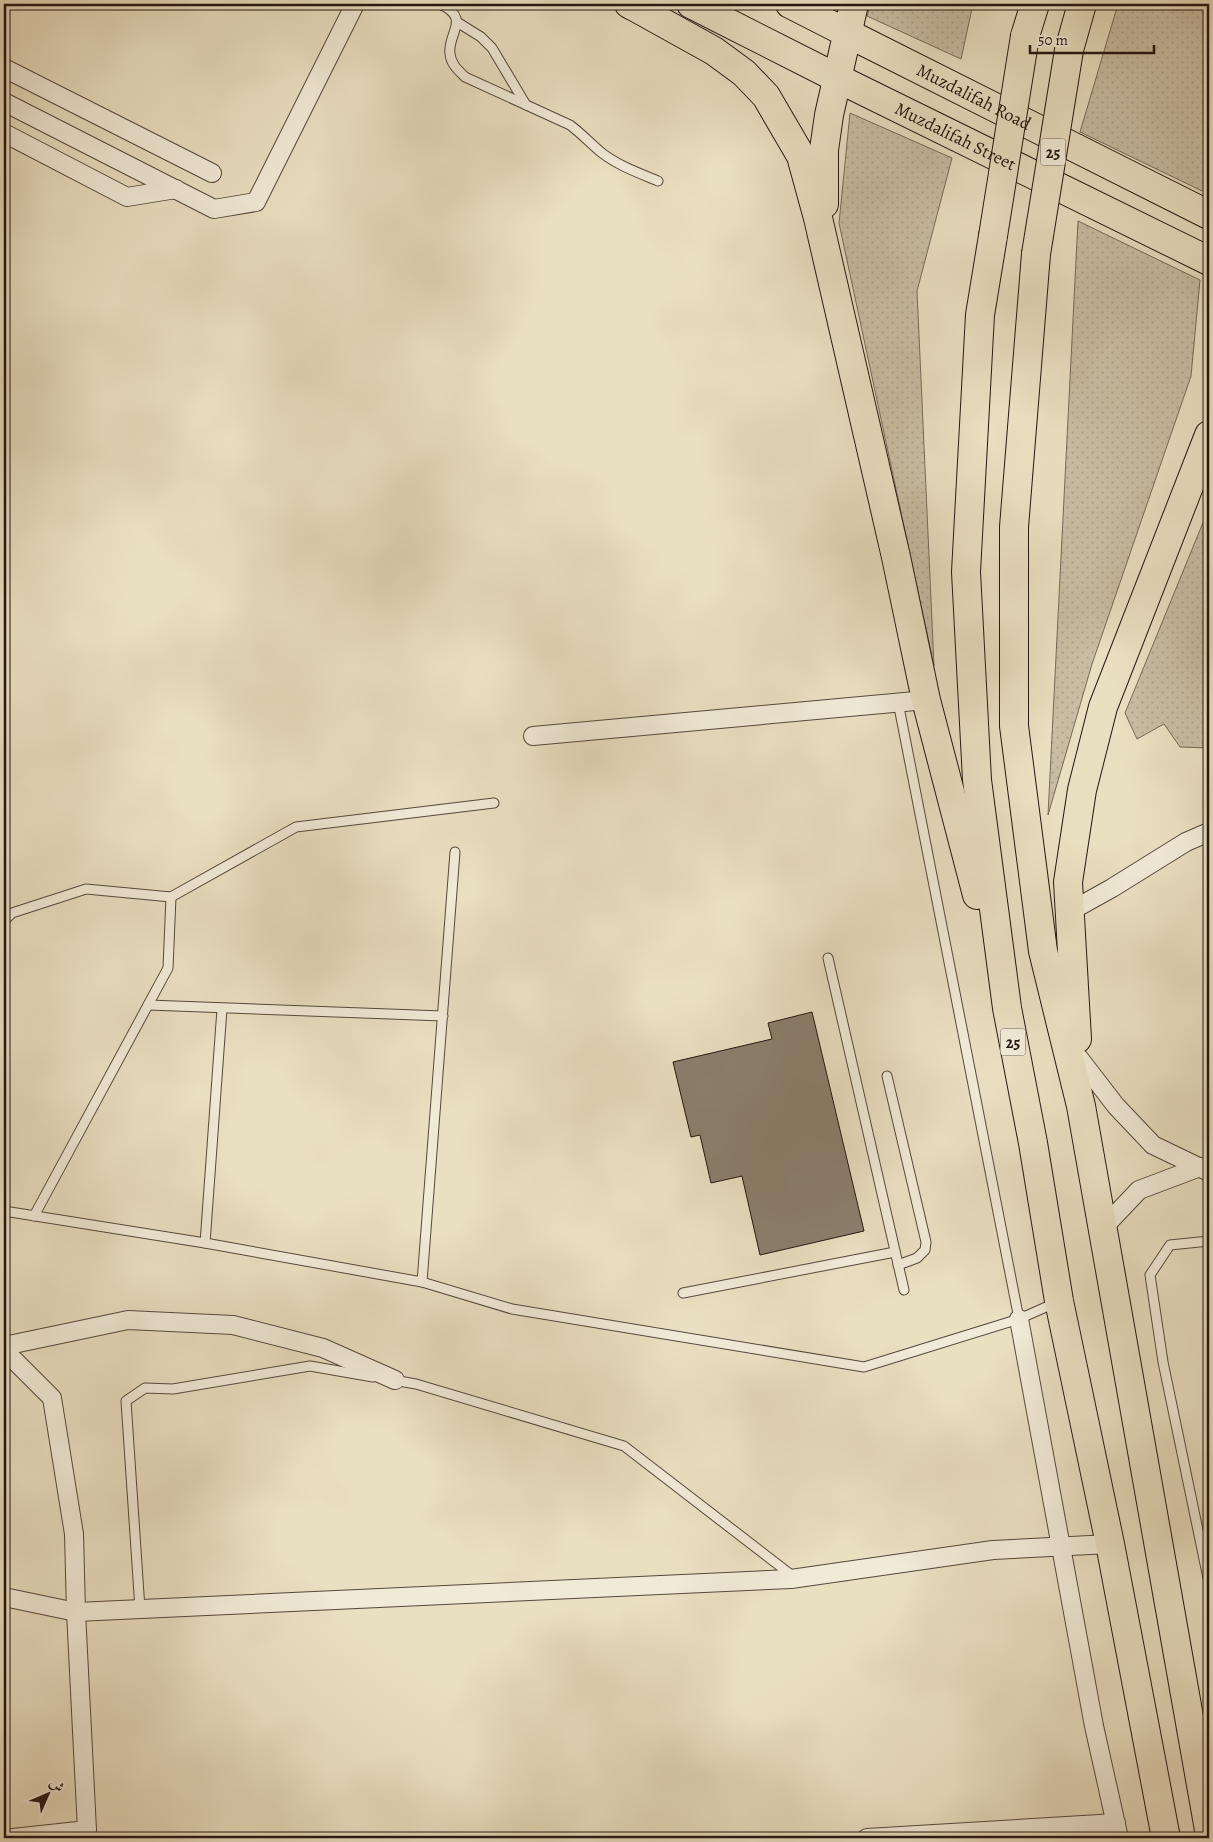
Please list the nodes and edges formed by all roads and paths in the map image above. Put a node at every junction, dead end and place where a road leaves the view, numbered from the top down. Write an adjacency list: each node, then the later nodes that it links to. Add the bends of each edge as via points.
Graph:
1 (355, 4): 18 (street, via 256,202 214,209)
2 (440, 4): 9 (lane, via 455,14)
3 (691, 4): 12 (main road)
4 (790, 4): 10 (main road)
5 (854, 4): 10 (main road)
6 (1035, 4): 35 (main road, 25, bridge, via 1025,36 980,315 966,572 977,780)
7 (1082, 4): 39 (main road, 25, bridge, via 1069,50 1036,254 1014,527 1014,726 1043,951)
8 (631, 5): 20 (main road, via 714,51 744,73 766,96 801,156)
9 (457, 22): 14 (lane, via 492,48); 14 (lane, via 450,53 453,65 465,77)
10 (847, 33): 12 (main road); 19 (main road, Muzdalifah Road)
11 (4, 68): 16 (street)
12 (837, 78): 20 (main road, via 824,150); 21 (main road, Muzdalifah Street)
13 (4, 102): 18 (street)
14 (526, 105): 17 (lane, via 570,125 617,163)
15 (4, 132): 18 (street, via 127,197)
16 (212, 173)
17 (658, 181)
18 (176, 189)
19 (1209, 215)
20 (824, 243): 23 (main road)
21 (1209, 261)
22 (1209, 435): 30 (main road, via 1103,707 1082,790 1068,882)
23 (926, 700): 24 (street); 35 (main road)
24 (898, 702): 25 (street); 52 (lane)
25 (533, 736)
26 (494, 804): 29 (lane, via 296,827)
27 (1209, 832): 30 (street, via 1186,842)
28 (455, 852): 36 (lane)
29 (171, 896): 31 (lane, via 86,889 12,913); 33 (lane, via 168,968)
30 (1069, 912): 37 (main road)
31 (4, 921)
32 (828, 958): 46 (lane)
33 (148, 1005): 34 (lane); 42 (lane)
34 (222, 1008): 36 (lane); 45 (lane)
35 (1006, 1008): 51 (main road, 25, via 1033,1143)
36 (443, 1016): 48 (lane)
37 (1078, 1058): 39 (main road); 40 (street, via 1116,1106 1154,1146)
38 (887, 1076): 47 (lane, via 926,1242 925,1250 917,1258)
39 (1081, 1106): 43 (main road, 25)
40 (1204, 1169): 43 (street, via 1139,1190)
41 (4, 1211): 42 (lane)
42 (34, 1216): 45 (lane)
43 (1103, 1228): 62 (main road, 25)
44 (1209, 1241): 58 (lane, via 1170,1245 1150,1275 1162,1362)
45 (205, 1243): 48 (lane)
46 (895, 1252): 47 (lane); 50 (lane)
47 (898, 1265): 49 (lane)
48 (422, 1282): 52 (lane, via 512,1309 864,1367)
49 (904, 1290)
50 (683, 1293)
51 (1059, 1301): 52 (lane); 55 (main road, 25)
52 (1019, 1319): 56 (street)
53 (4, 1348): 54 (street, via 128,1320 233,1325 322,1348); 61 (street, via 52,1398 74,1534)
54 (395, 1380): 57 (lane, via 624,1446); 60 (lane, via 310,1366 173,1390 145,1388 126,1401)
55 (1110, 1544): 56 (street); 67 (main road, 25)
56 (1060, 1546): 57 (street, via 993,1550); 63 (street)
57 (796, 1578): 60 (street)
58 (1209, 1583)
59 (4, 1598): 61 (street)
60 (140, 1609): 61 (street)
61 (76, 1612): 65 (street, via 87,1830)
62 (1209, 1830)
63 (1117, 1831): 64 (street)
64 (1048, 1833): 66 (street)
65 (13, 1838)
66 (867, 1838)
67 (1166, 1838)

